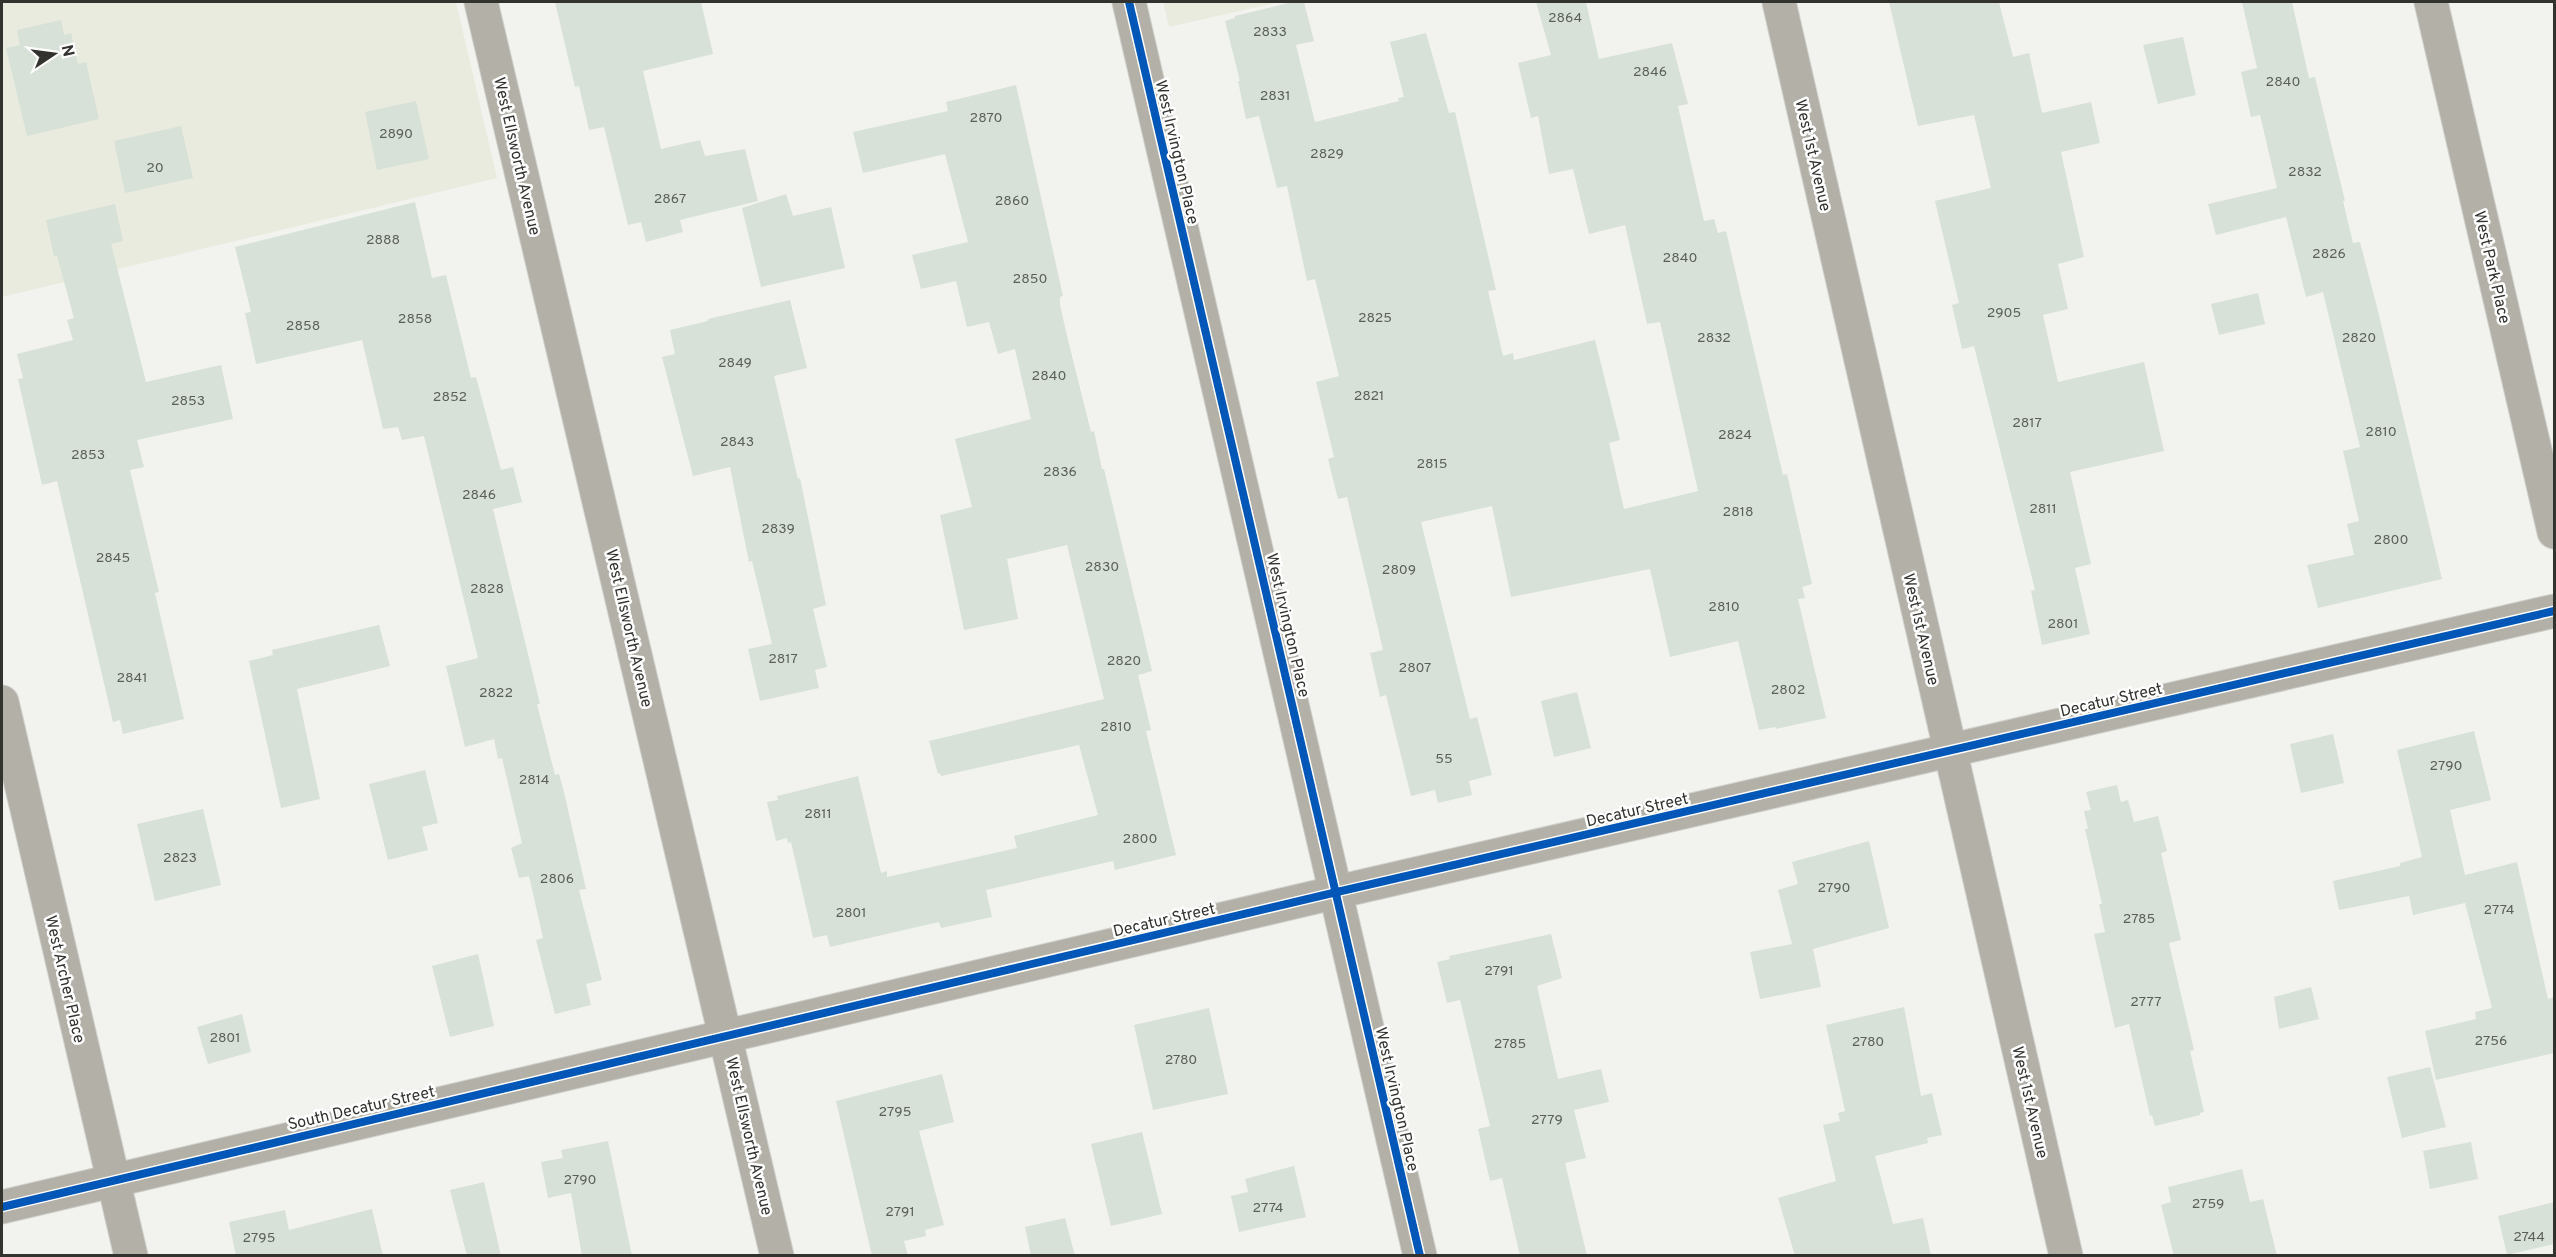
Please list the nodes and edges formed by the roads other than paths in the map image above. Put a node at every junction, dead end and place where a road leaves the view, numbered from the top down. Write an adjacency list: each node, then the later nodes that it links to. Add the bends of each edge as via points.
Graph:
1 (481, 2): 10 (street, West Ellsworth Avenue)
2 (1129, 2): 9 (street, West Irvington Place)
3 (1779, 2): 8 (street, West 1st Avenue)
4 (2431, 2): 5 (street, West Park Place)
5 (2554, 532)
6 (2554, 611): 8 (street, Decatur Street)
7 (2, 702): 11 (street, West Archer Place)
8 (1950, 750): 9 (street, Decatur Street); 16 (street, West 1st Avenue)
9 (1337, 892): 10 (street, Decatur Street); 15 (street, West Irvington Place)
10 (726, 1036): 11 (street, South Decatur Street); 14 (street, West Ellsworth Avenue)
11 (113, 1179): 12 (street, South Decatur Street); 13 (street, West Archer Place)
12 (2, 1207)
13 (131, 1256)
14 (777, 1256)
15 (1420, 1256)
16 (2066, 1256)

